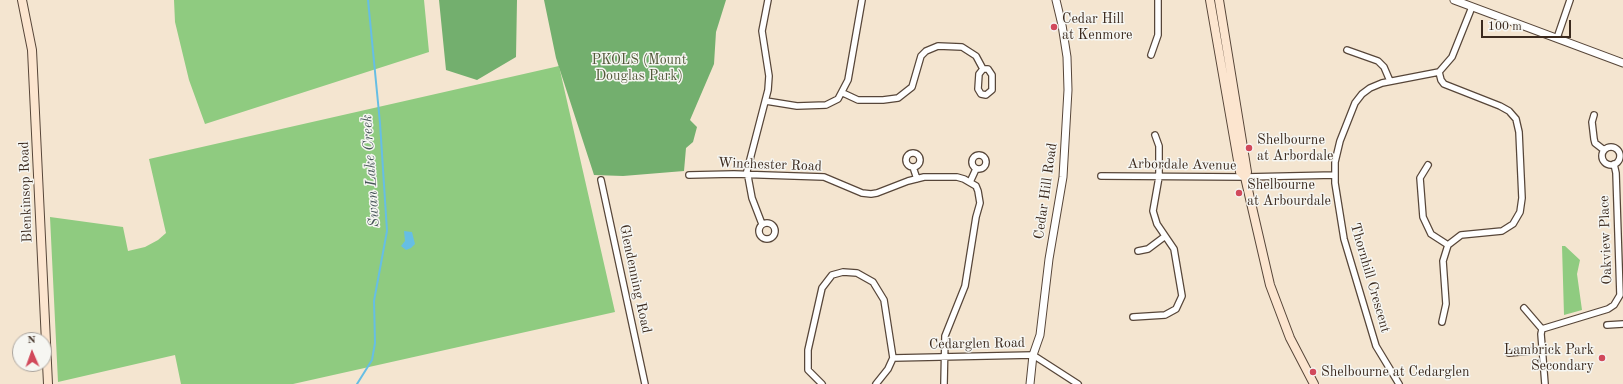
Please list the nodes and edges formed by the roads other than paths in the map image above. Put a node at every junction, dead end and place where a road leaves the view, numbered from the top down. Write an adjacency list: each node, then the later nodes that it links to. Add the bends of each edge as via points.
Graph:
1 (22, 0): 51 (main road, Blenkinsop Road, via 32,50)
2 (768, 0): 19 (street, via 762,31 769,76)
3 (862, 0): 18 (street, via 848,80)
4 (1056, 0): 48 (street, Cedar Hill Road, via 1067,57 1068,90 1063,177 1040,334)
5 (1158, 0): 13 (street, via 1158,35)
6 (1210, 0): 32 (main road, via 1240,170)
7 (1219, 0): 32 (main road, via 1246,170)
8 (1454, 0): 10 (street)
9 (1570, 0): 11 (street)
10 (1472, 6): 11 (street); 16 (street, via 1452,58)
11 (1557, 38): 14 (street)
12 (1347, 50): 17 (street, via 1378,61 1384,67)
13 (1151, 55)
14 (1623, 63)
15 (983, 69): 18 (street, via 976,56 962,47 938,46 921,56 912,87 898,98 862,100)
16 (1439, 72): 17 (street, Thornhill Crescent); 38 (street, via 1441,80 1453,88 1510,111 1516,119 1519,132 1522,198 1520,212 1513,224 1502,231 1461,235)
17 (1390, 81): 28 (street, Thornhill Crescent, via 1370,88 1356,102 1340,141)
18 (843, 93): 19 (street, via 833,103 826,105 785,106)
19 (766, 101): 29 (street, via 747,171)
20 (1594, 115): 22 (street, via 1592,122 1595,143)
21 (1155, 135): 31 (street, via 1159,146)
22 (1604, 150): 23 (street, via 1604,161); 23 (street, Oakview Place, via 1611,147 1618,151 1620,158)
23 (1614, 164): 45 (street, Oakview Place, via 1620,295 1608,309)
24 (1428, 165): 38 (street, via 1420,178 1423,217 1431,234)
25 (913, 167): 33 (street)
26 (976, 169): 35 (street)
27 (689, 175): 29 (street, Winchester Road)
28 (1335, 175): 32 (street, Arbordale Avenue); 59 (street, Thornhill Crescent, via 1344,239 1376,346)
29 (749, 176): 33 (street, Winchester Road, via 824,177 862,193 871,194); 36 (street, via 752,198)
30 (1101, 176): 31 (street, Arbordale Avenue)
31 (1159, 176): 32 (street, Arbordale Avenue); 37 (street, via 1154,211)
32 (1244, 177): 58 (main road, via 1270,285 1290,338)
33 (916, 179): 35 (street, Winchester Road, via 957,177)
34 (601, 180): 52 (street, Glendenning Road)
35 (970, 182): 49 (street, via 978,191 980,203 965,286 945,336)
36 (762, 224)
37 (1164, 237): 39 (street, via 1148,249); 41 (street, via 1174,248 1182,296 1176,309 1165,315)
38 (1448, 245): 42 (street, via 1443,261 1446,304)
39 (1138, 251)
40 (1524, 308): 45 (street)
41 (1132, 317)
42 (1442, 322)
43 (1623, 324): 44 (street)
44 (1607, 325)
45 (1542, 329): 46 (street)
46 (1541, 350): 47 (street); 60 (street)
47 (1509, 353)
48 (1033, 355): 49 (street, Cedarglen Road); 56 (street, Cedar Hill Road); 57 (street, Cedarglen Road)
49 (944, 357): 50 (street, Cedarglen Road); 55 (street)
50 (893, 358): 53 (street, via 884,300 874,282 857,273 843,272 832,275 822,288 808,350 808,370); 54 (street)
51 (48, 384)
52 (645, 384)
53 (822, 384)
54 (876, 384)
55 (944, 384)
56 (1030, 384)
57 (1078, 384)
58 (1314, 384)
59 (1398, 384)
60 (1545, 384)

